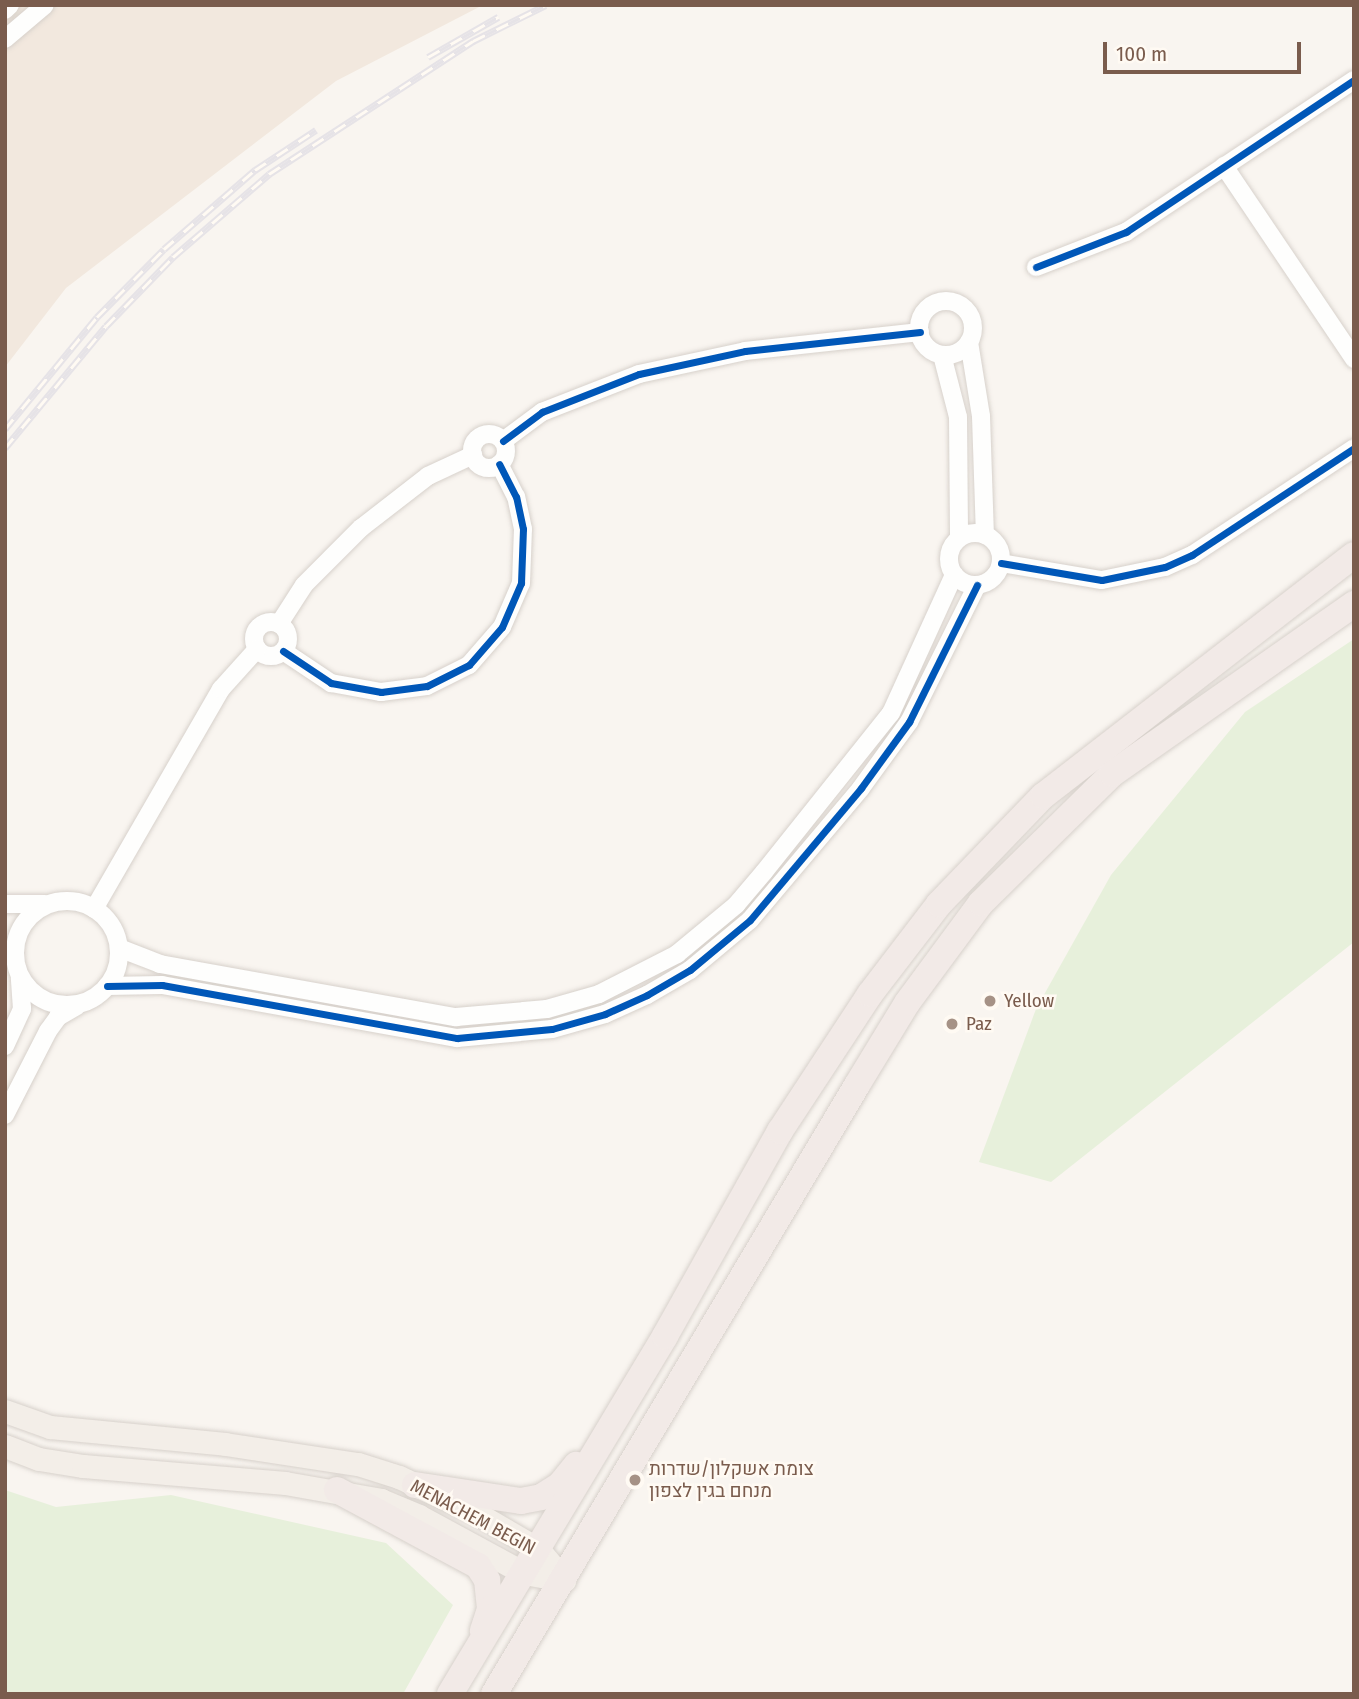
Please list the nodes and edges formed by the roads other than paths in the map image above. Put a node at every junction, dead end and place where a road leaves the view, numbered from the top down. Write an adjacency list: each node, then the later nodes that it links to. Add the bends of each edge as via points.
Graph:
1 (10, 5): 3 (street)
2 (45, 5): 4 (street)
3 (5, 9)
4 (5, 39)
5 (1354, 80): 6 (street)
6 (1224, 166): 7 (street, via 1126,232); 11 (street)
7 (1036, 267)
8 (920, 332): 9 (street, via 923,314 950,301 960,305 972,321); 10 (street, via 925,344); 12 (street, via 745,351 639,374 542,412)
9 (969, 342): 10 (street, via 953,354); 16 (street, via 981,416)
10 (942, 355): 17 (street, via 958,417)
11 (1354, 359)
12 (503, 441): 14 (street, via 485,434 474,442); 15 (street, via 506,453)
13 (1354, 448): 19 (street, via 1192,555 1165,567 1102,580)
14 (472, 455): 15 (street, via 480,465); 23 (street, via 428,476 361,528 304,585)
15 (499, 464): 25 (street, via 516,497 523,529 520,583 502,627 469,664 427,687 381,692 331,683)
16 (985, 535): 17 (street); 19 (street, via 996,544)
17 (959, 538): 20 (street, via 949,556)
18 (1354, 555): 35 (highway, via 1043,796 939,904 870,994 780,1131)
19 (1001, 564): 21 (street, via 991,581)
20 (954, 575): 21 (street); 29 (street, via 891,713 764,872 736,905 677,954 600,994 536,1011 456,1017 160,964)
21 (977, 585): 31 (street, via 909,722 853,798 750,920 690,970 637,1000 552,1029 457,1038 162,985)
22 (1354, 604): 42 (highway, via 1112,774 981,902 907,1003 857,1084)
23 (279, 624): 24 (street, via 266,622 256,630); 25 (street, via 287,635)
24 (257, 649): 25 (street, via 268,656); 28 (street, via 221,689)
25 (283, 651)
26 (59, 901): 27 (street); 28 (street); 30 (street, via 30,915 18,936)
27 (5, 904)
28 (94, 909): 29 (street, via 114,930)
29 (119, 948): 31 (street, via 117,969)
30 (13, 961): 32 (street, via 45,1001); 33 (street, via 23,1009)
31 (107, 986): 32 (street)
32 (80, 1004): 34 (street, via 58,1017 48,1031)
33 (5, 1046)
34 (5, 1115)
35 (629, 1397): 38 (highway, via 560,1485 541,1497 486,1499); 40 (highway)
36 (8, 1411): 38 (main road, MENACHEM BEGIN, via 50,1427 225,1444 358,1464)
37 (5, 1446): 39 (main road, MENACHEM BEGIN, via 39,1459 83,1466)
38 (415, 1485): 40 (main road, MENACHEM BEGIN)
39 (337, 1490): 41 (main road, MENACHEM BEGIN, via 419,1516); 43 (highway, via 478,1566 487,1580 490,1609)
40 (538, 1549): 41 (highway); 42 (main road, MENACHEM BEGIN)
41 (524, 1573): 42 (main road, MENACHEM BEGIN); 43 (highway)
42 (564, 1580): 45 (highway)
43 (475, 1653): 44 (highway)
44 (450, 1694)
45 (494, 1694)

